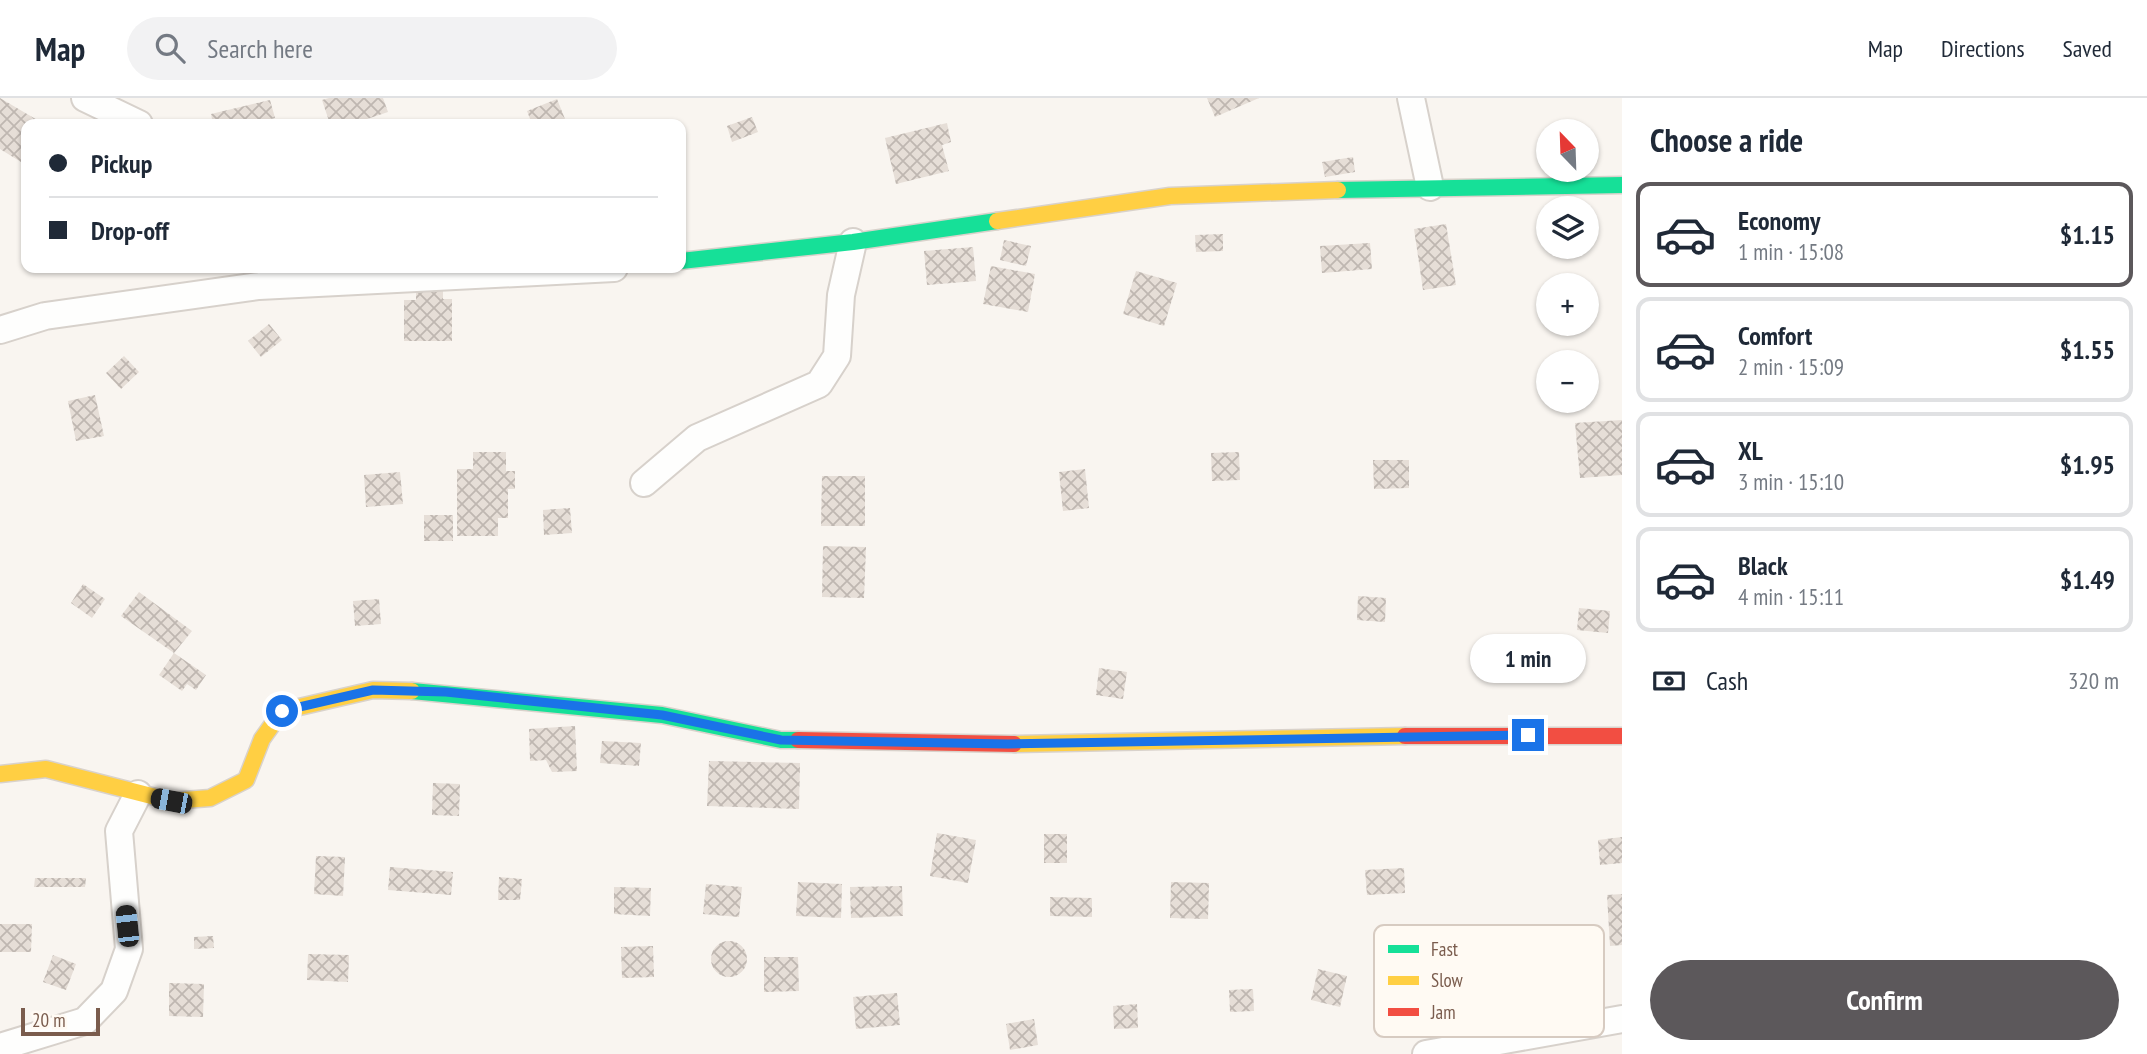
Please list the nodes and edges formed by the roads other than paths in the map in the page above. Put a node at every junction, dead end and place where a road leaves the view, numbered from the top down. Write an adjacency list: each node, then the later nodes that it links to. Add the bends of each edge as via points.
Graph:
1 (85, 98): 3 (street)
2 (1411, 98): 5 (street)
3 (129, 119)
4 (1622, 185): 5 (street)
5 (1430, 187): 6 (street, via 1170,196)
6 (853, 243): 7 (street); 10 (street, via 841,295 836,356 819,384 697,438)
7 (686, 260)
8 (398, 273): 9 (street, via 259,286 45,316)
9 (0, 330)
10 (643, 484)
11 (1622, 736): 13 (street, via 1480,734 1008,744 781,740 662,715 458,693 373,690 282,711 262,739 246,780 210,798 171,801)
12 (0, 774): 13 (street, via 46,769)
13 (138, 794): 17 (street, via 119,831 129,949 114,991 85,1021)
14 (1622, 1019): 15 (street)
15 (1604, 1022)
16 (1521, 1037): 18 (street)
17 (0, 1046)
18 (1426, 1054)

